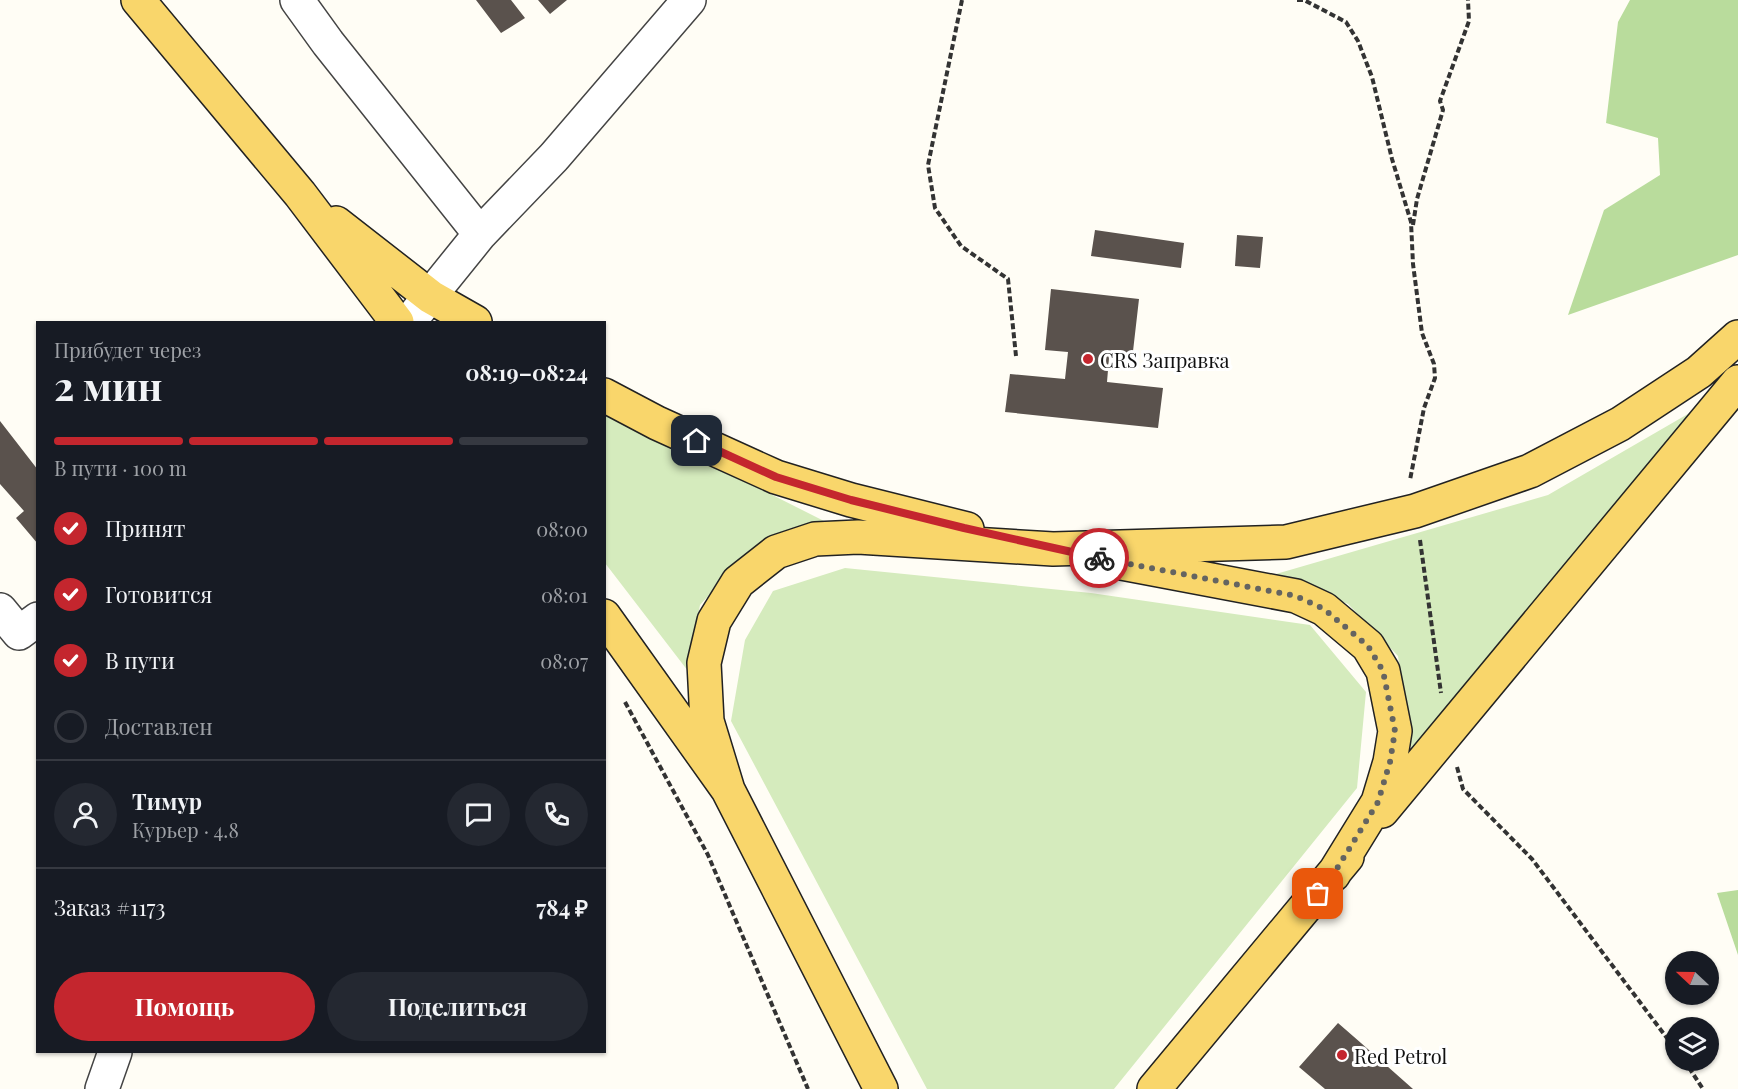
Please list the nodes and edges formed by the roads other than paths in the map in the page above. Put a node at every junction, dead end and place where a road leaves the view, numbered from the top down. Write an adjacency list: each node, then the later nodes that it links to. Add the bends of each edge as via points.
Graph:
1 (138, 0): 4 (main road)
2 (297, 0): 5 (lane)
3 (689, 0): 5 (lane, via 554,157)
4 (300, 194): 6 (main road); 7 (main road)
5 (480, 234): 6 (lane)
6 (431, 297): 8 (lane); 9 (main road)
7 (396, 321)
8 (410, 321)
9 (473, 321)
10 (1738, 337): 13 (main road, via 1699,372 1620,424 1530,471 1415,511 1286,542)
11 (1738, 382): 18 (main road, via 1396,793)
12 (606, 396): 13 (main road, via 776,477 851,500)
13 (1053, 549): 17 (main road, via 858,537 815,539 776,552 738,582 714,621 704,663 707,721); 18 (main road, via 1296,596 1324,609 1368,646 1383,671 1395,731 1378,802)
14 (0, 610): 16 (lane, via 19,633)
15 (606, 619): 17 (main road)
16 (36, 620)
17 (728, 790): 21 (main road)
18 (1333, 875): 19 (main road)
19 (1197, 1040): 23 (main road); 24 (main road)
20 (115, 1053): 22 (lane)
21 (879, 1088)
22 (102, 1089)
23 (1155, 1089)
24 (1165, 1089)

